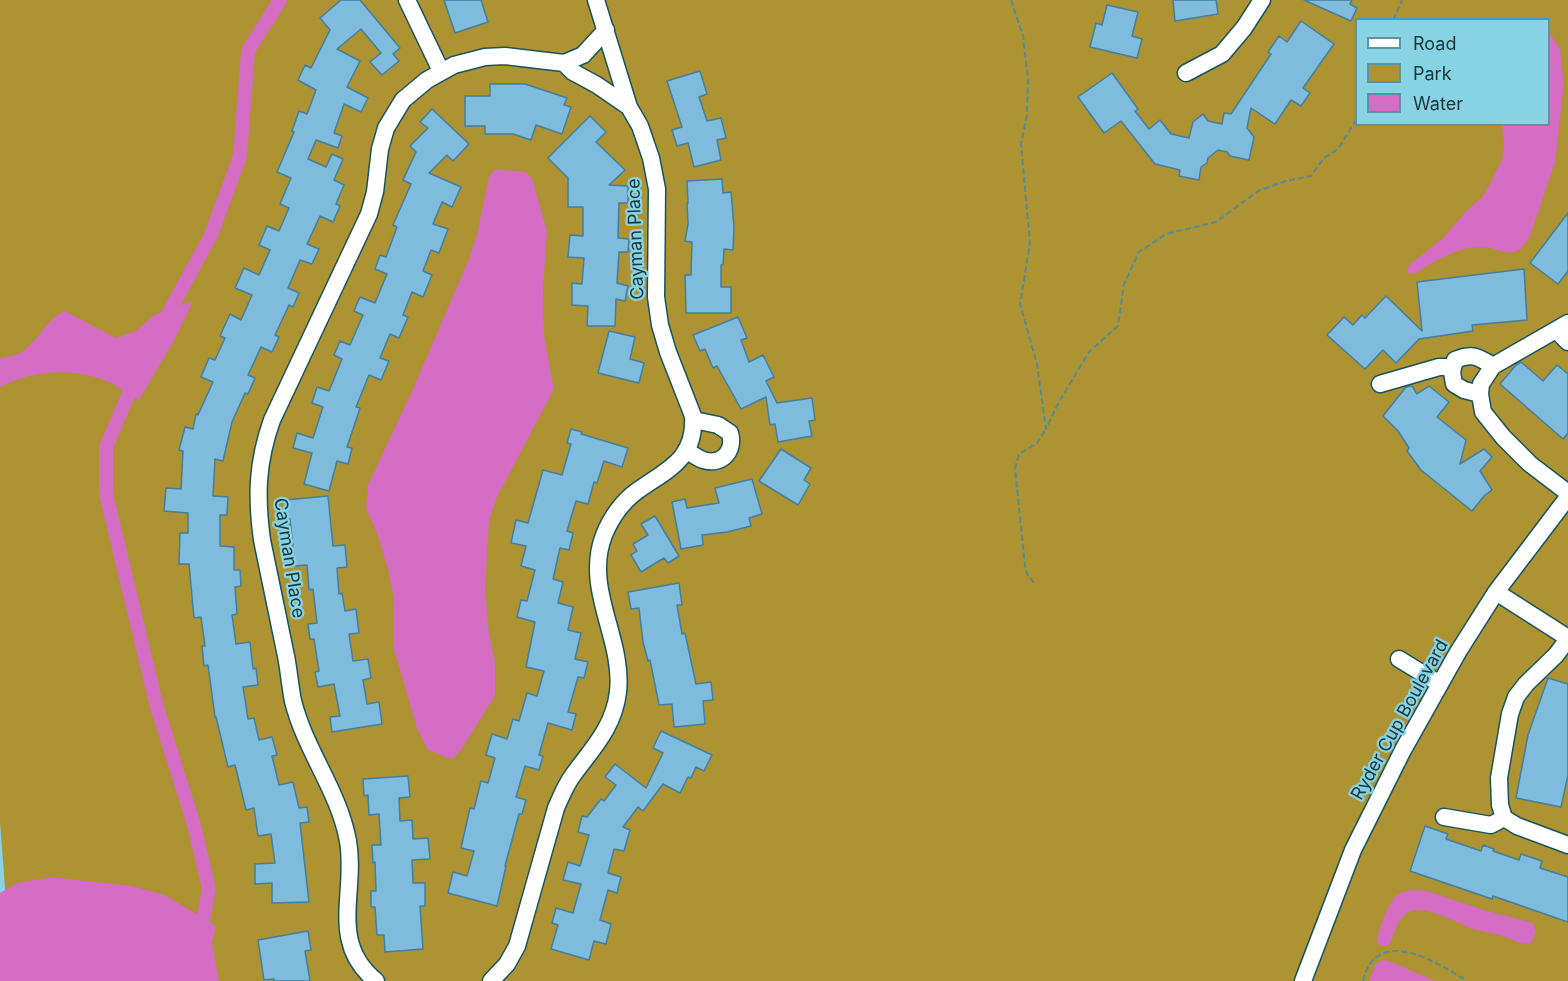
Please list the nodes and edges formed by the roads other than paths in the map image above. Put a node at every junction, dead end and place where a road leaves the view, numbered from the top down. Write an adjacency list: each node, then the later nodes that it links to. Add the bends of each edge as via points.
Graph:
1 (407, 0): 6 (street)
2 (596, 0): 4 (street)
3 (1262, 0): 7 (street, via 1222,54)
4 (606, 30): 5 (street, via 583,56); 8 (street)
5 (564, 63): 6 (street, Cayman Place, via 484,57); 8 (street, Cayman Place)
6 (441, 71): 24 (street, Cayman Place, via 411,92 386,128 369,214 272,420 264,442 258,483 262,540 293,701 348,840 350,885 346,919 351,950)
7 (1186, 73)
8 (629, 107): 14 (street, Cayman Place, via 651,158 657,189 656,297 660,325)
9 (1564, 331): 10 (street)
10 (1492, 366): 11 (street, via 1482,358 1468,355 1455,360); 13 (street, via 1481,384)
11 (1453, 367): 12 (street, via 1439,367); 13 (street, via 1454,384)
12 (1380, 384)
13 (1480, 394): 16 (street, via 1483,412 1503,436)
14 (694, 420): 15 (street, via 693,436); 15 (street, via 718,425 730,432 732,441 729,452 712,461)
15 (686, 450): 25 (street, via 670,470 629,498 604,534 597,577 618,672 616,702 599,742 559,799 517,946)
16 (1568, 495): 17 (street, Ryder Cup Boulevard)
17 (1496, 592): 18 (street); 20 (street, Ryder Cup Boulevard)
18 (1568, 639): 22 (street, via 1516,697 1499,778)
19 (1399, 660): 20 (street)
20 (1440, 684): 26 (street, Ryder Cup Boulevard, via 1353,850)
21 (1444, 817): 22 (street, via 1491,825)
22 (1504, 818): 23 (street)
23 (1568, 845)
24 (376, 981)
25 (491, 981)
26 (1303, 981)

